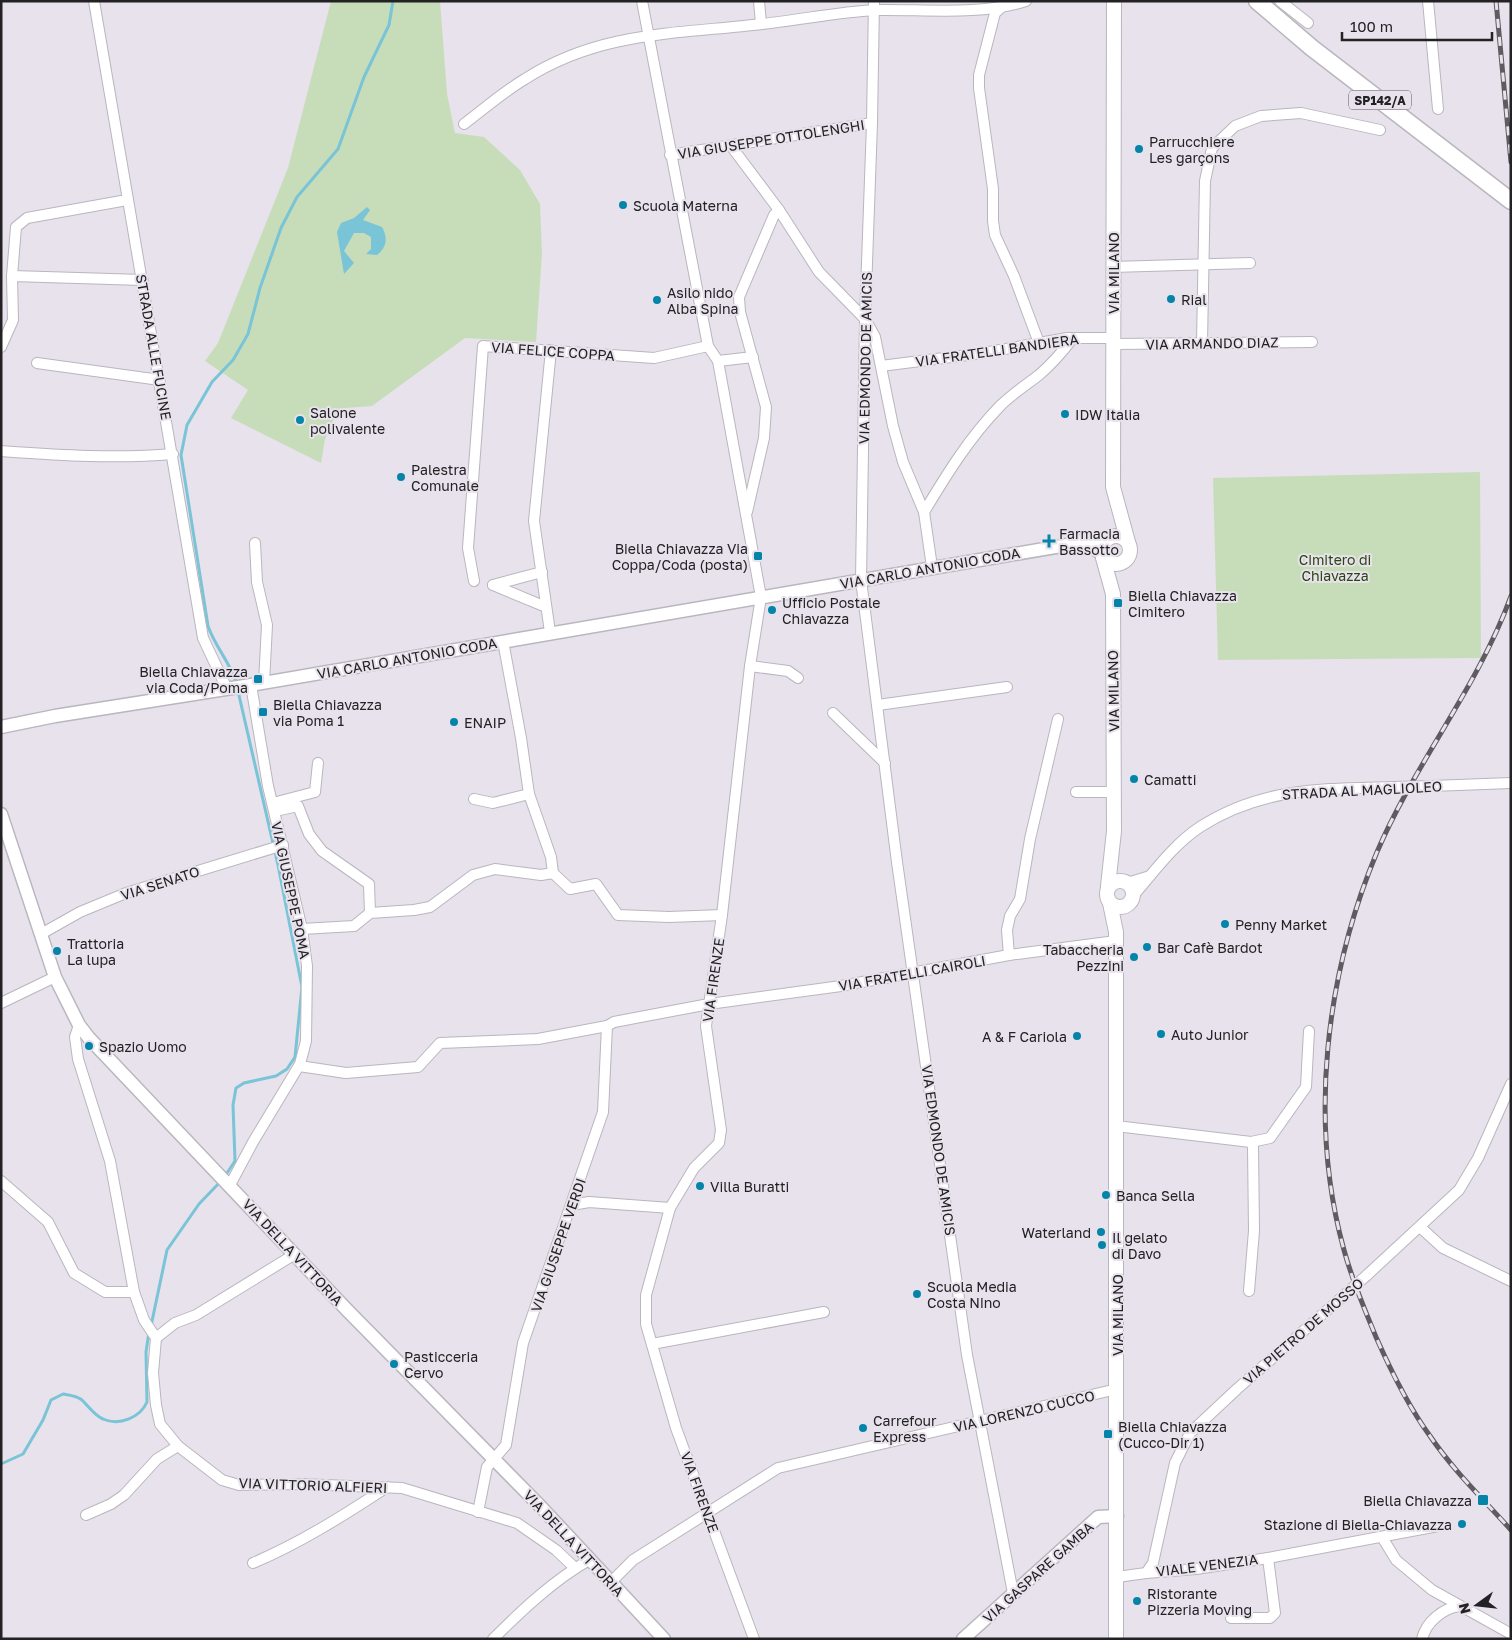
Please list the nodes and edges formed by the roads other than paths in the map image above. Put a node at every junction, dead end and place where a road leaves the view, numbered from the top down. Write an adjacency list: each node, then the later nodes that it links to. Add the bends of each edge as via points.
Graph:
1 (94, 1): 21 (street, STRADA ALLE FUCINE)
2 (642, 1): 13 (street)
3 (759, 1): 12 (street)
4 (1026, 1): 9 (street)
5 (1114, 1): 25 (main road, VIA MILANO)
6 (1258, 1): 20 (highway, SP142/A, via 1312,48)
7 (1280, 1): 11 (street)
8 (1428, 1): 14 (street)
9 (1003, 4): 10 (street, via 968,10); 32 (street, via 995,13 979,75 993,221 995,235)
10 (873, 6): 12 (street); 15 (street, VIA EDMONDO DE AMICIS)
11 (1308, 23)
12 (761, 24): 13 (street)
13 (648, 34): 16 (street, via 599,45 547,66 524,79); 19 (street)
14 (1438, 109)
15 (872, 123): 18 (street, VIA GIUSEPPE OTTOLENGHI); 28 (street, VIA EDMONDO DE AMICIS)
16 (464, 124)
17 (1380, 130): 24 (street, via 1302,113 1261,116 1235,126 1212,148 1205,181)
18 (731, 146): 19 (street, VIA GIUSEPPE OTTOLENGHI); 22 (street)
19 (670, 155): 34 (street)
20 (1508, 199)
21 (127, 200): 26 (street, via 27,218 20,222 16,227); 27 (street, STRADA ALLE FUCINE)
22 (779, 210): 28 (street, via 819,272); 37 (street, via 739,297)
23 (1250, 263): 24 (street)
24 (1202, 265): 25 (street); 33 (street)
25 (1112, 267): 30 (main road, VIA MILANO)
26 (12, 276): 27 (street); 35 (street, via 12,320)
27 (143, 280): 41 (street, STRADA ALLE FUCINE)
28 (865, 319): 40 (street, via 875,337); 55 (street, VIA EDMONDO DE AMICIS)
29 (1073, 338): 30 (street, VIA FRATELLI BANDIERA); 32 (street, VIA FRATELLI BANDIERA); 45 (street, via 1060,355 1002,404 981,427)
30 (1112, 341): 33 (street, VIA ARMANDO DIAZ); 44 (main road, VIA MILANO)
31 (1312, 342): 33 (street, VIA ARMANDO DIAZ)
32 (1039, 343): 40 (street, VIA FRATELLI BANDIERA)
33 (1202, 343)
34 (708, 346): 36 (street, VIA FELICE COPPA, via 654,358); 38 (street)
35 (1, 347)
36 (551, 350): 54 (street, via 534,521); 56 (street, VIA FELICE COPPA, via 483,346 468,548)
37 (753, 357): 38 (street); 46 (street, via 766,407 765,430)
38 (718, 361): 46 (street)
39 (37, 364): 41 (street)
40 (881, 366): 45 (street, via 892,426)
41 (160, 380): 43 (street, STRADA ALLE FUCINE)
42 (1, 451): 43 (street, via 95,458)
43 (172, 454): 66 (street, STRADA ALLE FUCINE, via 203,638)
44 (1113, 487): 47 (main road); 48 (main road, VIA MILANO)
45 (924, 512): 53 (street)
46 (746, 517): 58 (street)
47 (1111, 537): 48 (main road, via 1121,537); 50 (street, VIA CARLO ANTONIO CODA); 51 (main road, via 1102,547)
48 (1128, 542): 52 (main road, VIA MILANO, via 1129,556)
49 (255, 543): 64 (street, via 257,582 267,625)
50 (1073, 544): 51 (street, VIA CARLO ANTONIO CODA, via 1091,547); 53 (street, VIA CARLO ANTONIO CODA)
51 (1102, 556): 52 (main road, via 1112,564); 57 (main road, VIA MILANO)
52 (1123, 563): 57 (main road, VIA MILANO)
53 (932, 567): 55 (street, VIA CARLO ANTONIO CODA)
54 (542, 572): 59 (street); 59 (street, via 493,585)
55 (861, 580): 58 (street, VIA CARLO ANTONIO CODA); 67 (street, VIA EDMONDO DE AMICIS)
56 (474, 581)
57 (1113, 589): 75 (main road, VIA MILANO)
58 (760, 597): 60 (street, VIA CARLO ANTONIO CODA); 62 (street, VIA FIRENZE)
59 (546, 607): 60 (street)
60 (550, 632): 61 (street, VIA CARLO ANTONIO CODA)
61 (503, 641): 64 (street, VIA CARLO ANTONIO CODA); 76 (street)
62 (750, 666): 63 (street, via 788,671); 89 (street, VIA FIRENZE)
63 (798, 678)
64 (258, 684): 66 (street, VIA CARLO ANTONIO CODA); 78 (street, VIA GIUSEPPE POMA)
65 (1006, 687): 67 (street)
66 (227, 689): 70 (street, VIA CARLO ANTONIO CODA)
67 (878, 705): 72 (street, VIA EDMONDO DE AMICIS)
68 (833, 713): 72 (street)
69 (1058, 719): 93 (street, via 1030,839 1020,899 1010,916 1007,930)
70 (1, 727)
71 (318, 763): 78 (street, VIA GIUSEPPE POMA, via 315,792)
72 (885, 763): 94 (street, VIA EDMONDO DE AMICIS)
73 (1511, 783): 83 (street, STRADA AL MAGLIOLEO, bridge, via 1290,792 1255,801 1200,827)
74 (1076, 792): 75 (street)
75 (1115, 792): 80 (main road, VIA MILANO)
76 (529, 794): 77 (street, via 493,803); 82 (street)
77 (474, 799)
78 (274, 807): 81 (street, VIA GIUSEPPE POMA); 88 (street, via 298,806 309,834 322,851 368,884)
79 (1, 814): 91 (street, VIA DELLA VITTORIA)
80 (1114, 832): 84 (main road, VIA MILANO); 85 (main road, VIA MILANO)
81 (284, 845): 90 (street, VIA GIUSEPPE POMA); 91 (street, VIA SENATO, via 126,893 80,912)
82 (553, 872): 88 (street, via 541,875 495,869 473,875 430,907); 89 (street, via 570,889 596,884 618,915)
83 (1151, 876): 84 (street); 86 (street, STRADA AL MAGLIOLEO)
84 (1125, 881): 85 (main road, via 1114,881); 86 (main road, via 1132,888)
85 (1108, 886): 87 (main road, via 1106,895)
86 (1129, 901): 87 (main road, via 1116,907); 92 (main road, VIA MILANO)
87 (1110, 903): 92 (main road, VIA MILANO)
88 (370, 912): 90 (street, via 354,926)
89 (722, 915): 97 (street, VIA FIRENZE)
90 (302, 929): 101 (street, VIA GIUSEPPE POMA, via 307,976 306,1041)
91 (41, 934): 95 (street, VIA DELLA VITTORIA)
92 (1116, 936): 93 (street, VIA FRATELLI CAIROLI); 103 (main road, VIA MILANO)
93 (1010, 955): 94 (street, VIA FRATELLI CAIROLI)
94 (914, 973): 97 (street, VIA FRATELLI CAIROLI); 118 (street, VIA EDMONDO DE AMICIS, via 967,1355)
95 (55, 977): 96 (street); 98 (street, VIA DELLA VITTORIA)
96 (1, 1003)
97 (709, 1004): 99 (street); 108 (street, VIA FIRENZE, via 707,1038 721,1130 718,1142 694,1168)
98 (79, 1025): 105 (street, VIA DELLA VITTORIA); 112 (street, via 75,1037 78,1060 110,1161)
99 (607, 1026): 101 (street, via 538,1039 440,1043 418,1066 346,1073); 107 (street, VIA GIUSEPPE VERDI, via 603,1112)
100 (1309, 1031): 104 (street, via 1306,1087 1270,1138)
101 (299, 1066): 105 (street, VIA GIUSEPPE POMA, via 253,1142)
102 (1511, 1084): 109 (street, VIA PIETRO DE MOSSO, via 1470,1175)
103 (1116, 1126): 104 (street); 117 (main road, VIA MILANO)
104 (1251, 1142): 113 (street, via 1254,1231)
105 (225, 1178): 110 (street, VIA DELLA VITTORIA)
106 (1, 1181): 112 (street, via 48,1222 74,1272 105,1292)
107 (572, 1205): 108 (street, via 589,1202); 120 (street, VIA GIUSEPPE VERDI, via 523,1343 506,1445)
108 (670, 1208): 116 (street, VIA FIRENZE, via 646,1295 646,1324)
109 (1420, 1227): 111 (street, via 1444,1248); 132 (street, VIA PIETRO DE MOSSO, bridge, via 1190,1433 1175,1463 1155,1556)
110 (295, 1254): 115 (street, via 196,1315 175,1323); 120 (street, VIA DELLA VITTORIA)
111 (1511, 1281)
112 (134, 1292): 115 (street, via 144,1320)
113 (1250, 1292)
114 (824, 1312): 116 (street)
115 (156, 1338): 119 (street, VIA VITTORIO ALFIERI, via 153,1372 156,1405 160,1424)
116 (652, 1344): 123 (street, VIA FIRENZE, via 676,1428)
117 (1117, 1390): 118 (street, VIA LORENZO CUCCO); 125 (main road, VIA MILANO)
118 (979, 1420): 123 (street, VIA LORENZO CUCCO, via 778,1468); 135 (street, VIA EDMONDO DE AMICIS)
119 (178, 1446): 121 (street, VIA VITTORIO ALFIERI, via 222,1480 239,1485); 124 (street, via 157,1459 112,1504)
120 (494, 1460): 122 (street, VIA GIUSEPPE VERDI, via 487,1467); 129 (street, VIA DELLA VITTORIA)
121 (386, 1487): 122 (street, VIA VITTORIO ALFIERI, via 402,1488); 130 (street, via 335,1521)
122 (478, 1512): 131 (street, VIA VITTORIO ALFIERI, via 517,1523 556,1550)
123 (707, 1512): 134 (street, VIA LORENZO CUCCO, via 633,1560); 141 (street, VIA FIRENZE)
124 (86, 1514)
125 (1117, 1516): 133 (main road, VIA MILANO); 135 (street, VIA GASPARE GAMBA, via 1098,1517)
126 (1438, 1526): 127 (street, VIALE VENEZIA)
127 (1382, 1537): 128 (street, VIALE VENEZIA); 136 (street, via 1396,1560 1432,1590)
128 (1268, 1558): 132 (street, VIALE VENEZIA, via 1196,1569); 137 (street, VIALE VENEZIA, via 1275,1613 1270,1618)
129 (589, 1560): 131 (street); 134 (street, VIA DELLA VITTORIA)
130 (253, 1563)
131 (575, 1568): 139 (street, via 519,1613)
132 (1146, 1572): 133 (street)
133 (1117, 1577): 143 (main road, VIA MILANO)
134 (610, 1582): 140 (street, VIA DELLA VITTORIA)
135 (1013, 1593): 142 (street, VIA GASPARE GAMBA)
136 (1460, 1606): 138 (street); 144 (street, via 1449,1607 1428,1624)
137 (1231, 1618)
138 (1511, 1634)
139 (493, 1639)
140 (664, 1639)
141 (754, 1639)
142 (964, 1639)
143 (1116, 1639)
144 (1422, 1639)

